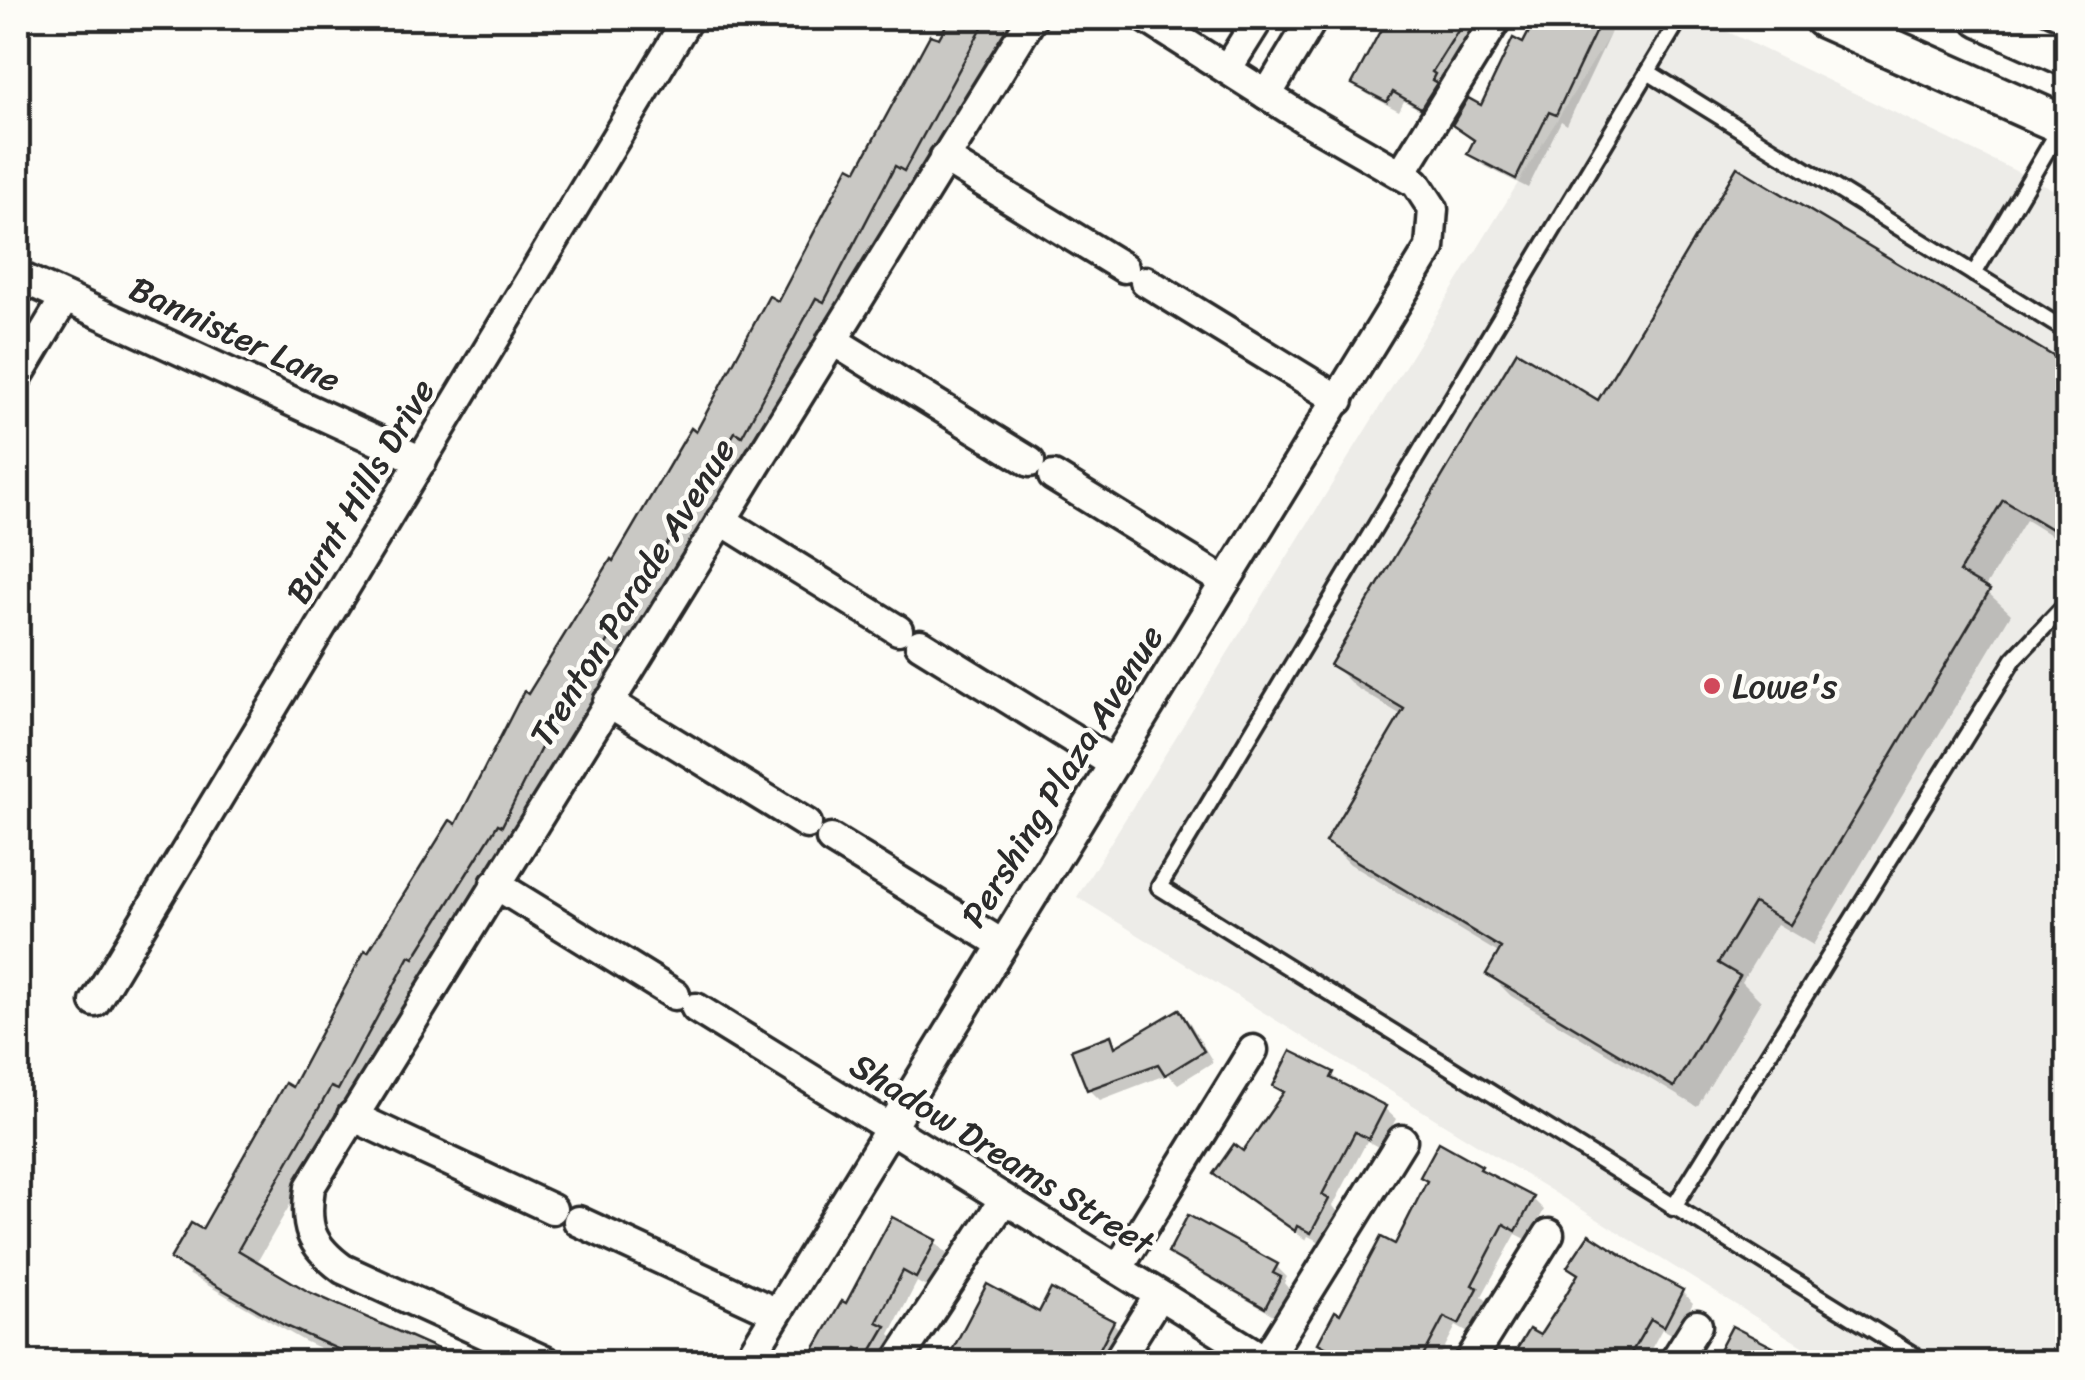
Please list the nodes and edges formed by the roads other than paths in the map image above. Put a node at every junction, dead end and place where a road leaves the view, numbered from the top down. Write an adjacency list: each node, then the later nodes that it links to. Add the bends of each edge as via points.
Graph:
1 (688, 18): 24 (street, Burnt Hills Drive)
2 (1032, 18): 15 (street, Trenton Parade Avenue)
3 (1146, 18): 11 (street)
4 (1259, 18): 11 (street)
5 (1313, 18): 13 (street)
6 (1497, 18): 16 (street)
7 (1680, 18): 12 (lane)
8 (1823, 18): 14 (main road)
9 (1981, 18): 10 (main road)
10 (2068, 57)
11 (1227, 69): 13 (street)
12 (1648, 72): 17 (lane); 40 (lane, via 1159,886)
13 (1267, 95): 16 (street)
14 (2066, 122): 17 (lane)
15 (944, 158): 21 (street, Trenton Parade Avenue); 23 (street)
16 (1401, 174): 23 (street, Pershing Plaza Avenue, via 1433,210 1430,248)
17 (1974, 274): 20 (lane)
18 (18, 276): 19 (street, Bannister Lane)
19 (65, 298): 22 (street); 24 (street, Bannister Lane)
20 (2068, 332)
21 (832, 340): 25 (street, Trenton Parade Avenue); 26 (street)
22 (18, 376)
23 (1339, 400): 26 (street, Pershing Plaza Avenue)
24 (422, 461): 34 (street, Burnt Hills Drive)
25 (721, 520): 28 (street, Trenton Parade Avenue); 29 (street)
26 (1225, 582): 29 (street, Pershing Plaza Avenue)
27 (2068, 602): 40 (lane, via 2014,659)
28 (608, 702): 30 (street); 32 (street, Trenton Parade Avenue)
29 (1114, 764): 33 (street, Pershing Plaza Avenue)
30 (807, 824)
31 (831, 840): 33 (street)
32 (495, 884): 36 (street, Trenton Parade Avenue); 37 (street, Shadow Dreams Street)
33 (1002, 944): 37 (street, Pershing Plaza Avenue)
34 (95, 1002)
35 (1253, 1050): 44 (street)
36 (352, 1116): 41 (street); 48 (street, Trenton Parade Avenue, via 310,1187 309,1231 327,1258)
37 (888, 1127): 39 (street, Shadow Dreams Street); 46 (street, Pershing Plaza Avenue)
38 (1402, 1140): 52 (street)
39 (1003, 1201): 44 (street, Shadow Dreams Street); 50 (street)
40 (1672, 1208): 55 (lane)
41 (552, 1209)
42 (578, 1221): 46 (street)
43 (1549, 1234): 53 (street)
44 (1118, 1269): 45 (street, Shadow Dreams Street)
45 (1159, 1295): 51 (street); 52 (street, Shadow Dreams Street)
46 (775, 1312): 49 (street, Pershing Plaza Avenue)
47 (1697, 1325): 54 (street)
48 (547, 1362)
49 (747, 1362)
50 (897, 1362)
51 (1117, 1362)
52 (1267, 1362)
53 (1469, 1362)
54 (1674, 1362)
55 (1925, 1362)

